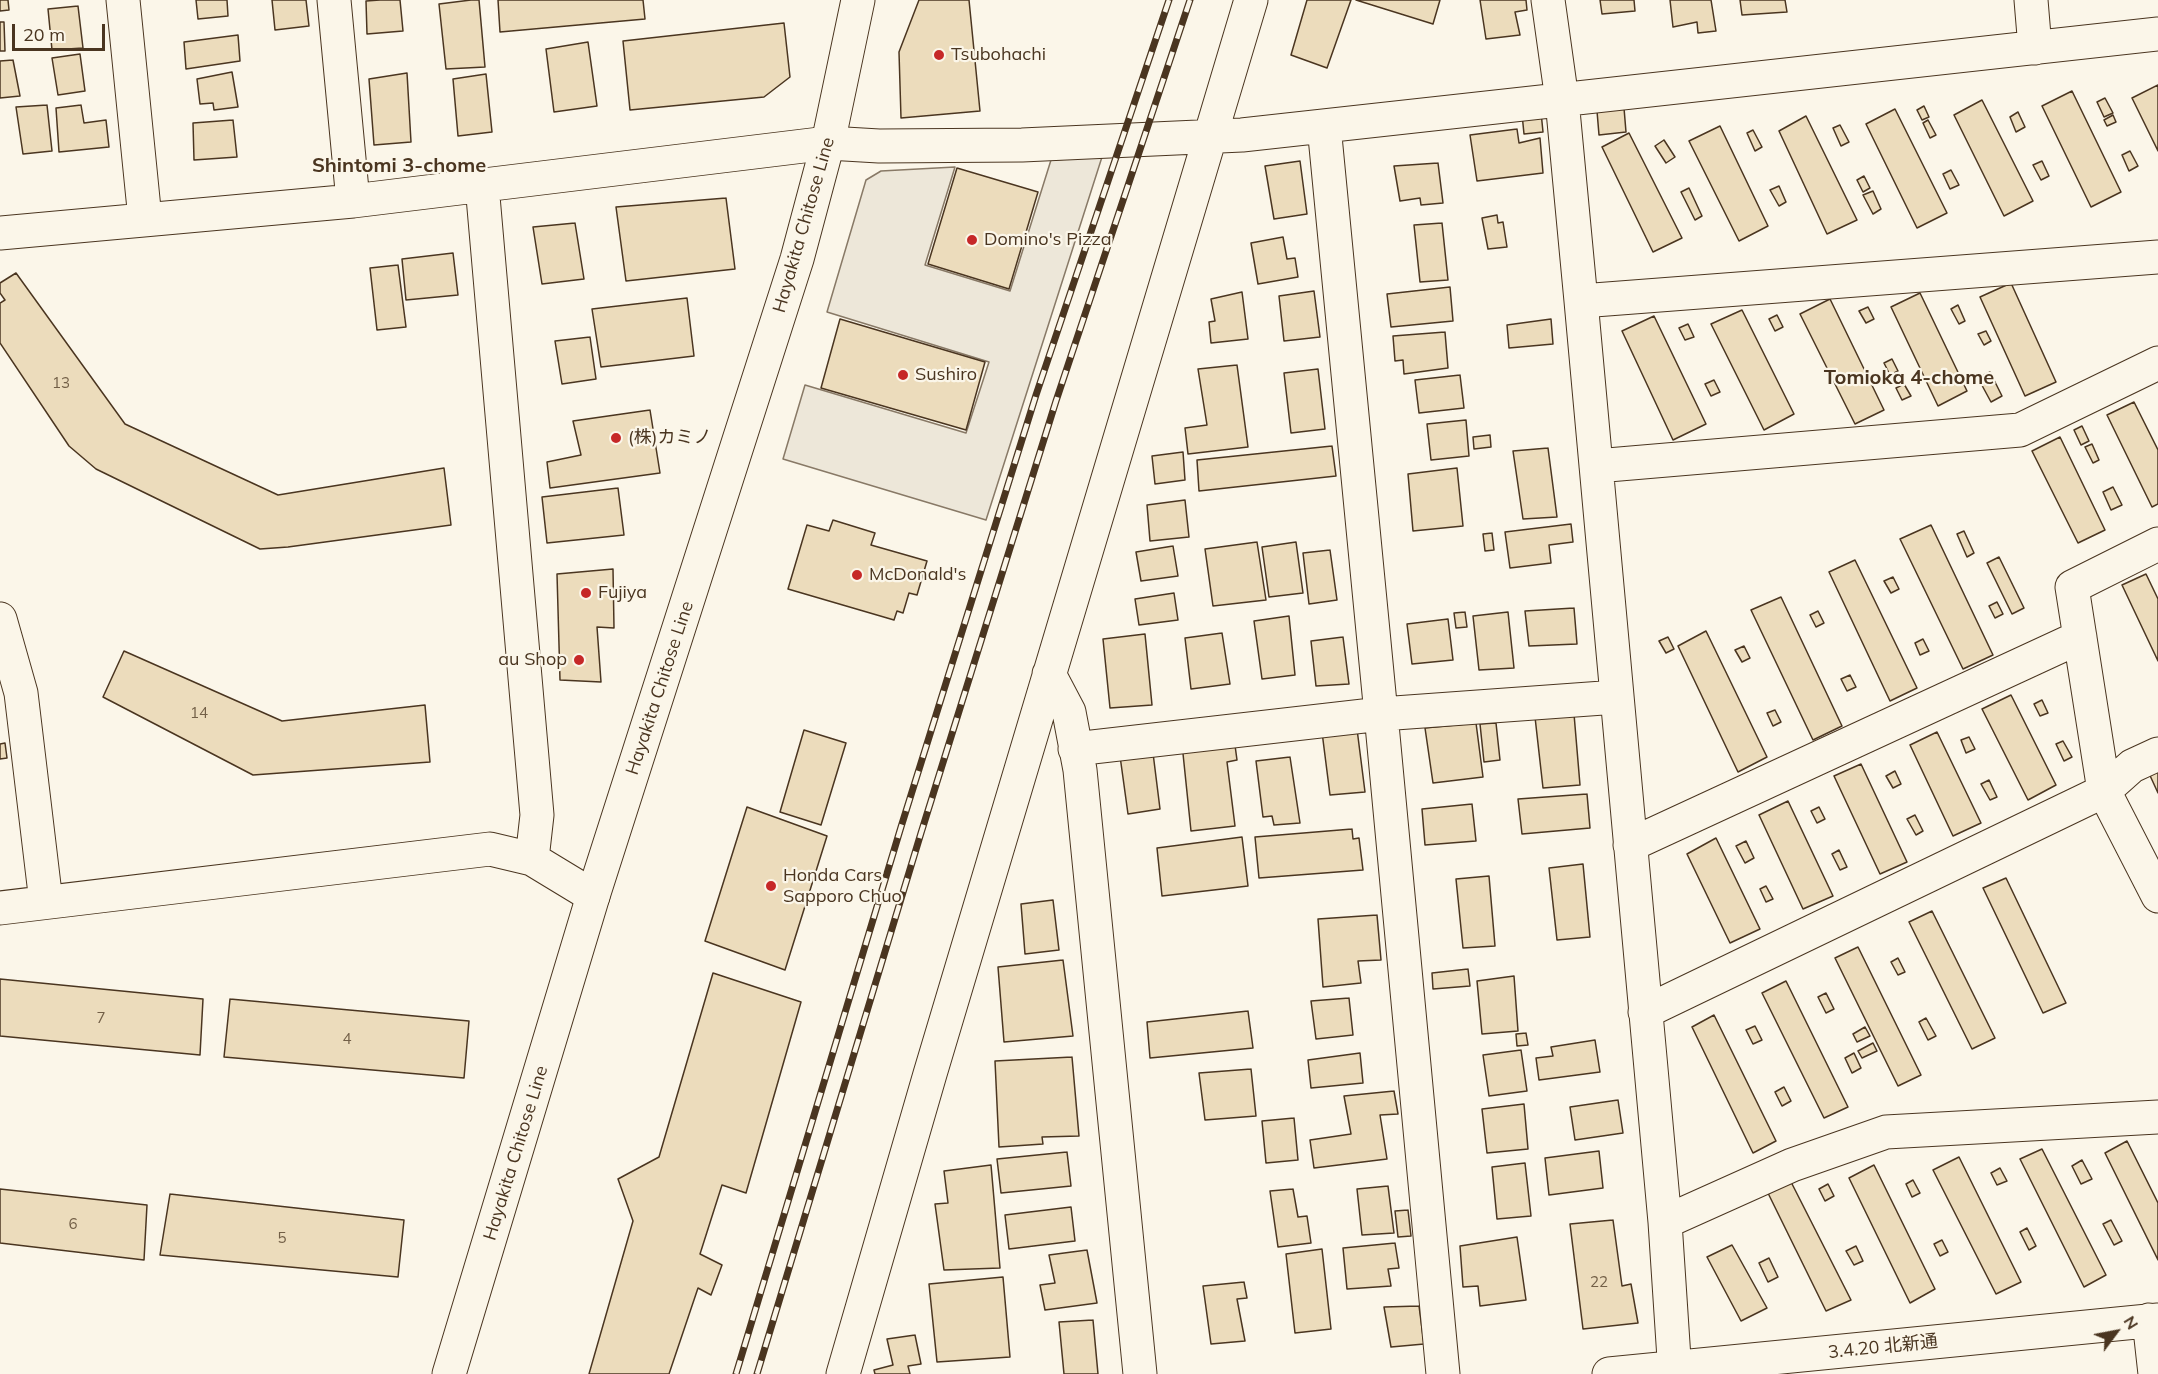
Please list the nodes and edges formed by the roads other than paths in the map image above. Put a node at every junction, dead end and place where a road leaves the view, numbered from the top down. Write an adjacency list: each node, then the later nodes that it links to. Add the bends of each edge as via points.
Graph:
1 (123, 0): 15 (street)
2 (334, 0): 14 (street)
3 (858, 0): 12 (street, Hayakita Chitose Line)
4 (1251, 0): 11 (street)
5 (1548, 0): 9 (street)
6 (2031, 0): 8 (street)
7 (2158, 34): 8 (street)
8 (2035, 48): 9 (street)
9 (1562, 100): 10 (street); 18 (street)
10 (1324, 126): 11 (street); 26 (street)
11 (1209, 136): 12 (street, via 1022,146); 24 (street)
12 (828, 143): 13 (street); 32 (street, Hayakita Chitose Line, via 797,259)
13 (483, 185): 14 (street); 31 (street, via 537,815)
14 (353, 201): 15 (street)
15 (146, 219): 16 (street)
16 (0, 233)
17 (2158, 257): 18 (street)
18 (1581, 301): 20 (street)
19 (2158, 363): 20 (street, via 2020,430)
20 (1596, 466): 25 (street)
21 (2158, 544): 23 (street, via 2072,586)
22 (0, 619): 34 (street, via 21,693)
23 (2080, 637): 29 (street); 30 (street)
24 (1049, 674): 27 (street, via 1069,712); 42 (street)
25 (1617, 697): 26 (street); 30 (street)
26 (1381, 714): 27 (street); 44 (street)
27 (1075, 749): 43 (street)
28 (2158, 754): 29 (street, via 2132,766)
29 (2104, 791): 33 (street); 36 (street)
30 (1630, 845): 36 (street)
31 (532, 858): 32 (street); 34 (street, via 489,849)
32 (593, 896): 41 (street, Hayakita Chitose Line)
33 (2158, 896)
34 (46, 902): 35 (street)
35 (0, 908)
36 (1646, 1012): 38 (street)
37 (2158, 1117): 38 (street, via 1886,1132 1792,1165)
38 (1665, 1222): 40 (street)
39 (2154, 1320): 40 (street, 3.4.20 北新通); 46 (street)
40 (1675, 1371): 45 (street, 3.4.20 北新通)
41 (450, 1374)
42 (843, 1374)
43 (1140, 1374)
44 (1443, 1374)
45 (1609, 1374)
46 (2155, 1374)

